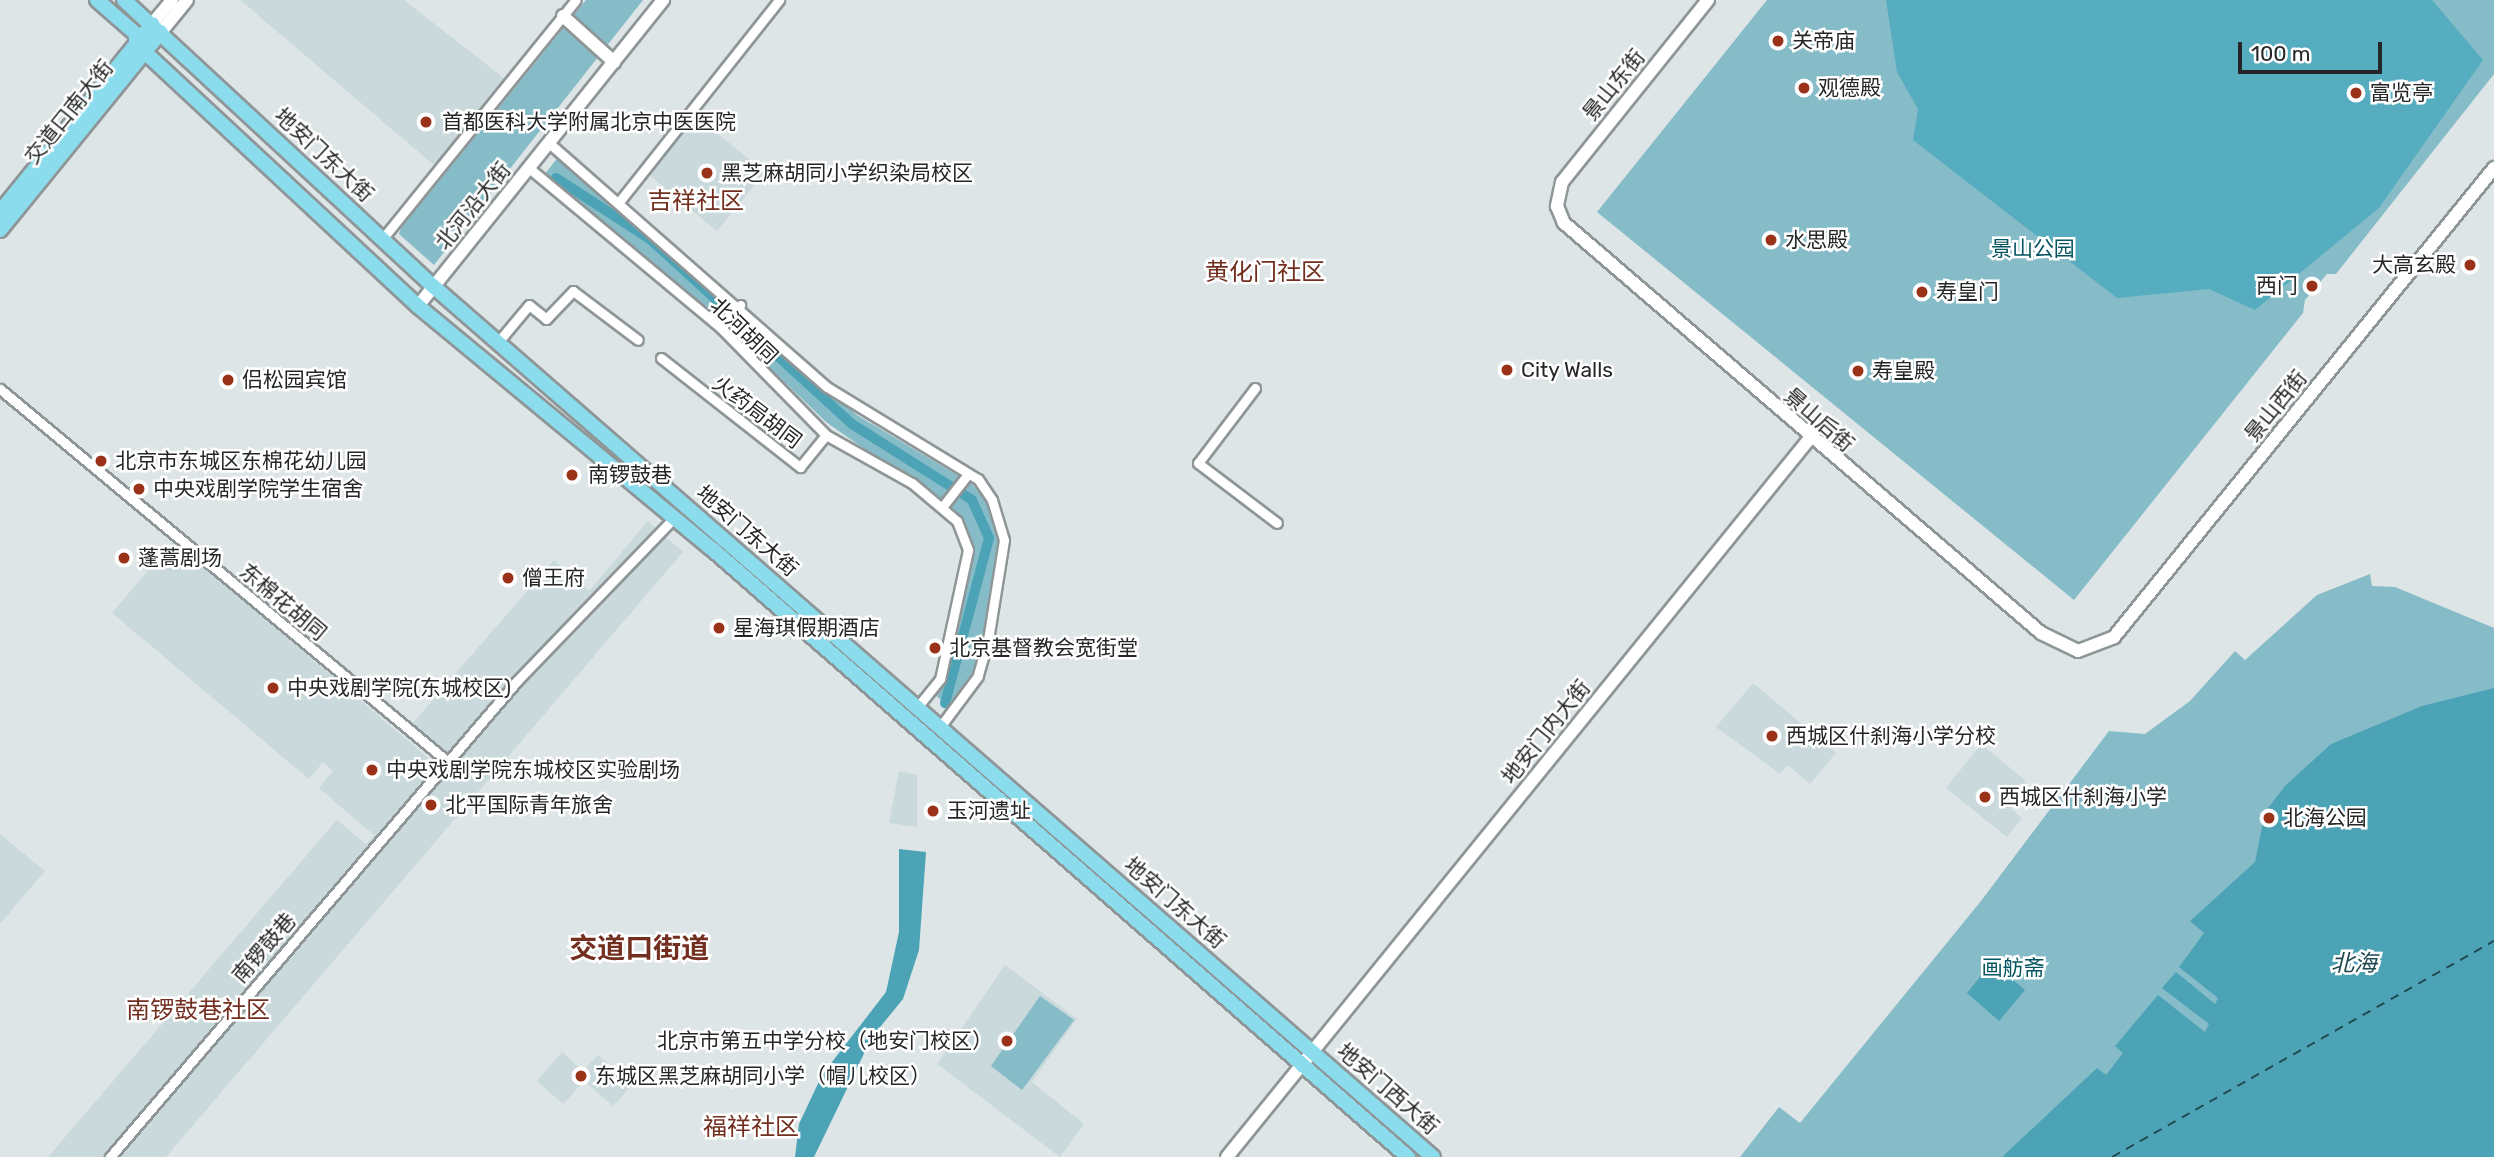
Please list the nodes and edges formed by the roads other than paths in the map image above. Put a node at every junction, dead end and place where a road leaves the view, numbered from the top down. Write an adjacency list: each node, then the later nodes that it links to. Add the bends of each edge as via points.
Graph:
1 (97, 0): 11 (main road, 地安门东大街, via 136,34)
2 (124, 0): 10 (main road, 地安门东大街)
3 (172, 0): 10 (street)
4 (187, 0): 10 (street)
5 (576, 0): 9 (street)
6 (663, 0): 12 (street, 北河沿大街)
7 (779, 0): 17 (street)
8 (1709, 0): 16 (street, 景山东街, via 1570,171)
9 (563, 16): 12 (street); 20 (street)
10 (156, 28): 11 (main road); 20 (main road, 地安门东大街)
11 (140, 48): 18 (main road, 交道口南大街); 19 (main road, 交道口南大街); 23 (main road, 地安门东大街)
12 (614, 62): 13 (street, 北河沿大街)
13 (549, 143): 14 (street, 北河沿大街); 17 (street)
14 (529, 168): 21 (street, 北河沿大街); 24 (street, 北河胡同)
15 (2494, 169): 36 (street, 景山西街, via 2114,637)
16 (1557, 198): 31 (street, 景山后街, via 1559,214 1582,244)
17 (619, 202): 22 (street)
18 (0, 212)
19 (0, 230)
20 (383, 238): 21 (main road, 地安门东大街)
21 (433, 286): 23 (street, 北河沿大街); 26 (main road, 地安门东大街)
22 (740, 305): 24 (street); 32 (street, via 866,416)
23 (418, 306): 34 (main road, 地安门东大街)
24 (721, 328): 30 (street, 北河胡同)
25 (638, 340): 26 (street, via 573,292 547,319 529,305)
26 (498, 342): 37 (main road, 地安门东大街)
27 (661, 358): 30 (street, 火药局胡同, via 800,467)
28 (1255, 388): 35 (street, via 1198,463)
29 (0, 389): 39 (street, 东棉花胡同)
30 (826, 435): 33 (street, 北河胡同)
31 (1810, 438): 36 (street, 景山后街, via 2041,633); 40 (street, 地安门内大街)
32 (968, 474): 33 (street); 38 (street, via 992,500 1004,540 1002,574 978,676)
33 (943, 506): 37 (street, via 957,521 968,550 940,679)
34 (674, 518): 39 (street, 南锣鼓巷); 41 (main road, 地安门东大街)
35 (1277, 523)
36 (2078, 651)
37 (917, 707): 38 (main road, 地安门东大街)
38 (940, 727): 40 (main road, 地安门东大街)
39 (447, 761): 42 (street, 南锣鼓巷)
40 (1314, 1052): 41 (street, 地安门内大街); 45 (main road, 地安门西大街)
41 (1303, 1063): 43 (street, 地安门内大街); 44 (main road, 地安门西大街)
42 (110, 1157)
43 (1227, 1157)
44 (1408, 1157)
45 (1433, 1157)

